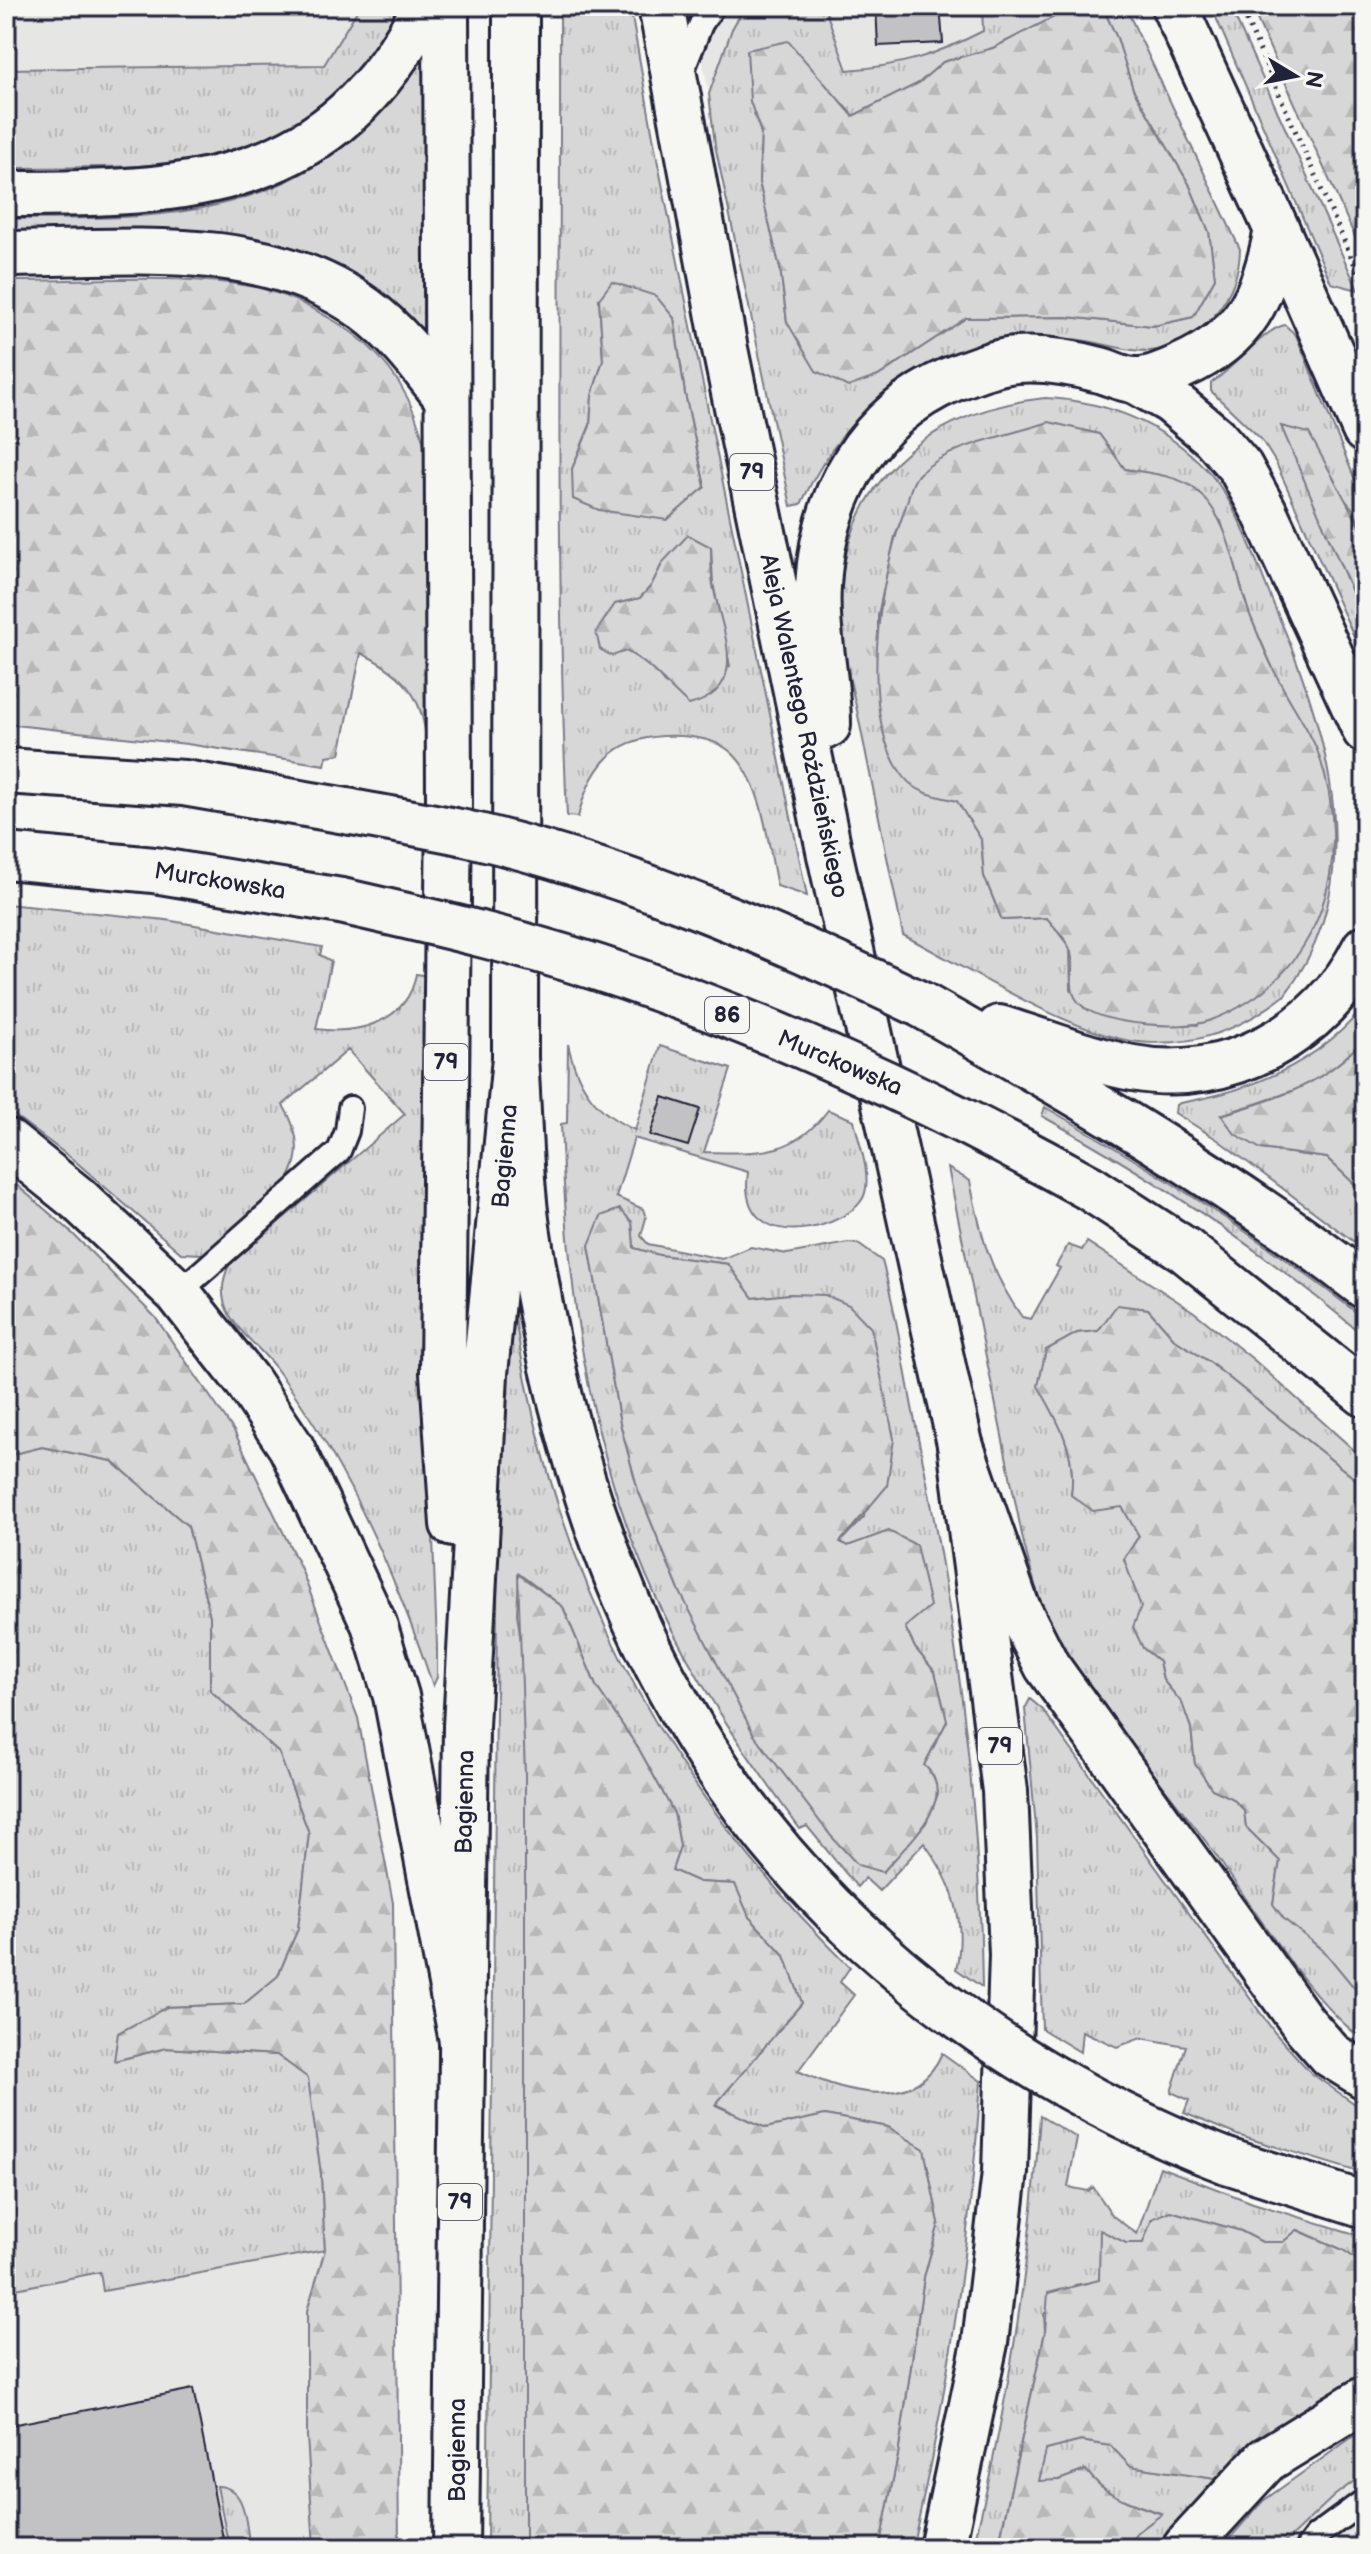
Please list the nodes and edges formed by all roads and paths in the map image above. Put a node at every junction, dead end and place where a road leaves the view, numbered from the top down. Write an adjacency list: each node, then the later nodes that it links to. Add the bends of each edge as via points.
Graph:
1 (425, 6): 9 (main road, via 406,43 362,100 317,137 260,168 173,188)
2 (446, 6): 14 (main road, 79)
3 (516, 6): 22 (main road)
4 (661, 6): 8 (main road, Aleja Walentego Roździeńskiego / 79)
5 (713, 6): 8 (lane)
6 (1240, 6): 12 (path)
7 (1173, 12): 10 (main road)
8 (675, 89): 18 (main road, Aleja Walentego Roździeńskiego / 79)
9 (6, 194)
10 (1277, 230): 13 (main road, via 1257,303 1238,331 1190,362); 15 (main road)
11 (6, 254): 14 (main road, via 200,254 288,269 326,284 367,310 407,347)
12 (1365, 288)
13 (1136, 381): 16 (main road, via 1171,401 1240,467); 18 (main road, via 1052,361 1015,360 975,370 928,390 878,428 855,459 827,532 818,585 828,707)
14 (447, 398): 29 (main road, 79, via 443,1373)
15 (1365, 430)
16 (1365, 730)
17 (6, 771): 21 (main road, bridge, via 184,783 478,836 683,902 799,946)
18 (830, 855): 28 (main road, Aleja Walentego Roździeńskiego / 79)
19 (6, 856): 27 (main road, Murckowska / 86, bridge, via 154,870 341,901 496,937 714,1010 895,1085 1090,1188 1185,1250)
20 (1365, 948): 21 (main road, via 1331,1000 1270,1048 1238,1062 1191,1070 1134,1069)
21 (1037, 1054): 25 (main road, via 1295,1231)
22 (515, 1058): 29 (main road, Bagienna, via 485,1374); 32 (main road, bridge, via 527,1226 559,1398 600,1539 632,1617 687,1722 765,1833 871,1947 961,2019 1031,2065 1088,2098 1227,2161)
23 (350, 1108): 26 (lane, via 339,1151)
24 (6, 1141): 26 (main road, via 78,1199)
25 (1365, 1286)
26 (178, 1293): 30 (main road, via 291,1447 374,1624 396,1696)
27 (1365, 1394)
28 (960, 1444): 31 (main road, via 1016,1605 1047,1666 1303,2023 1331,2055); 36 (main road, 79, via 1005,1791 1011,2051 995,2271)
29 (466, 1726): 30 (main road, Bagienna / 79)
30 (462, 2041): 35 (main road, Bagienna / 79)
31 (1365, 2076)
32 (1365, 2205)
33 (1365, 2399): 37 (main road, via 1266,2460)
34 (1365, 2500): 38 (lane)
35 (456, 2548)
36 (942, 2548)
37 (1185, 2548)
38 (1307, 2548)

